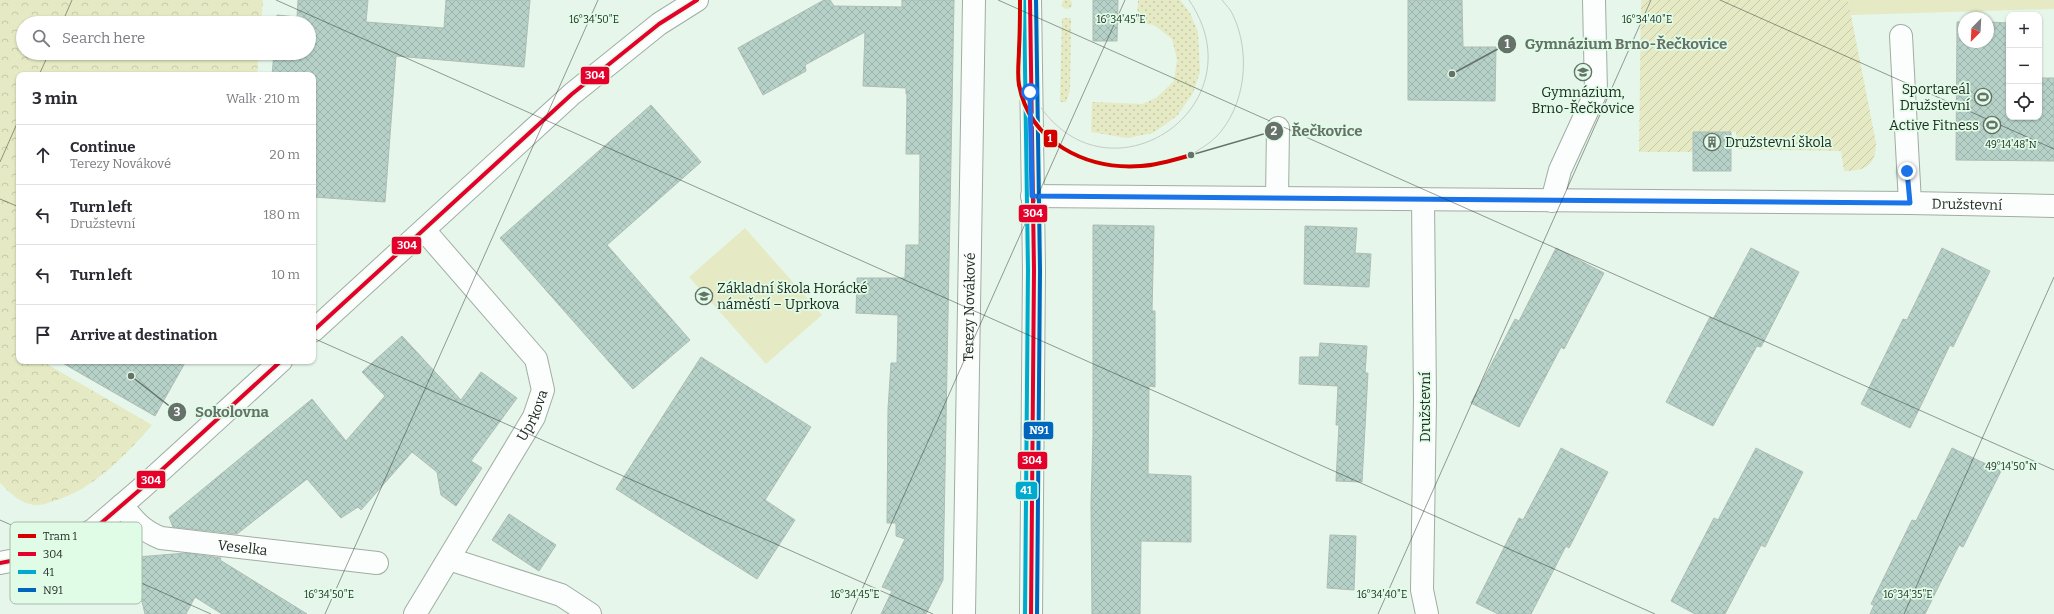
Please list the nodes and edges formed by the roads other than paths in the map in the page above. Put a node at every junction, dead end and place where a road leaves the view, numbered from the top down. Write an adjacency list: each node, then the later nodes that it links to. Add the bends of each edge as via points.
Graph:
1 (697, 0): 13 (street, via 659,24 572,94)
2 (974, 0): 26 (street, Terezy Novákové)
3 (1030, 0): 7 (street)
4 (1594, 0): 10 (street, via 1596,92 1560,170)
5 (1901, 36): 11 (street)
6 (1278, 128): 8 (street)
7 (1032, 196): 8 (street, Družstevní); 27 (street, via 1034,354)
8 (1277, 198): 9 (street, Družstevní)
9 (1423, 200): 10 (street, Družstevní); 28 (street, Družstevní, via 1425,401 1422,590)
10 (1552, 201): 11 (street, Družstevní)
11 (1910, 203): 12 (street, Družstevní)
12 (2054, 206)
13 (424, 230): 14 (street); 20 (street, Uprkova, via 536,359 543,390 534,417)
14 (316, 328)
15 (278, 364): 16 (street)
16 (122, 505): 17 (street); 18 (street, Veselka)
17 (103, 522)
18 (135, 522)
19 (142, 528): 23 (street, Veselka, via 161,538)
20 (449, 559): 24 (street, Uprkova); 25 (street, via 561,595)
21 (10, 561): 22 (street)
22 (0, 563)
23 (377, 563)
24 (415, 614)
25 (590, 614)
26 (964, 614)
27 (1031, 614)
28 (1427, 614)

